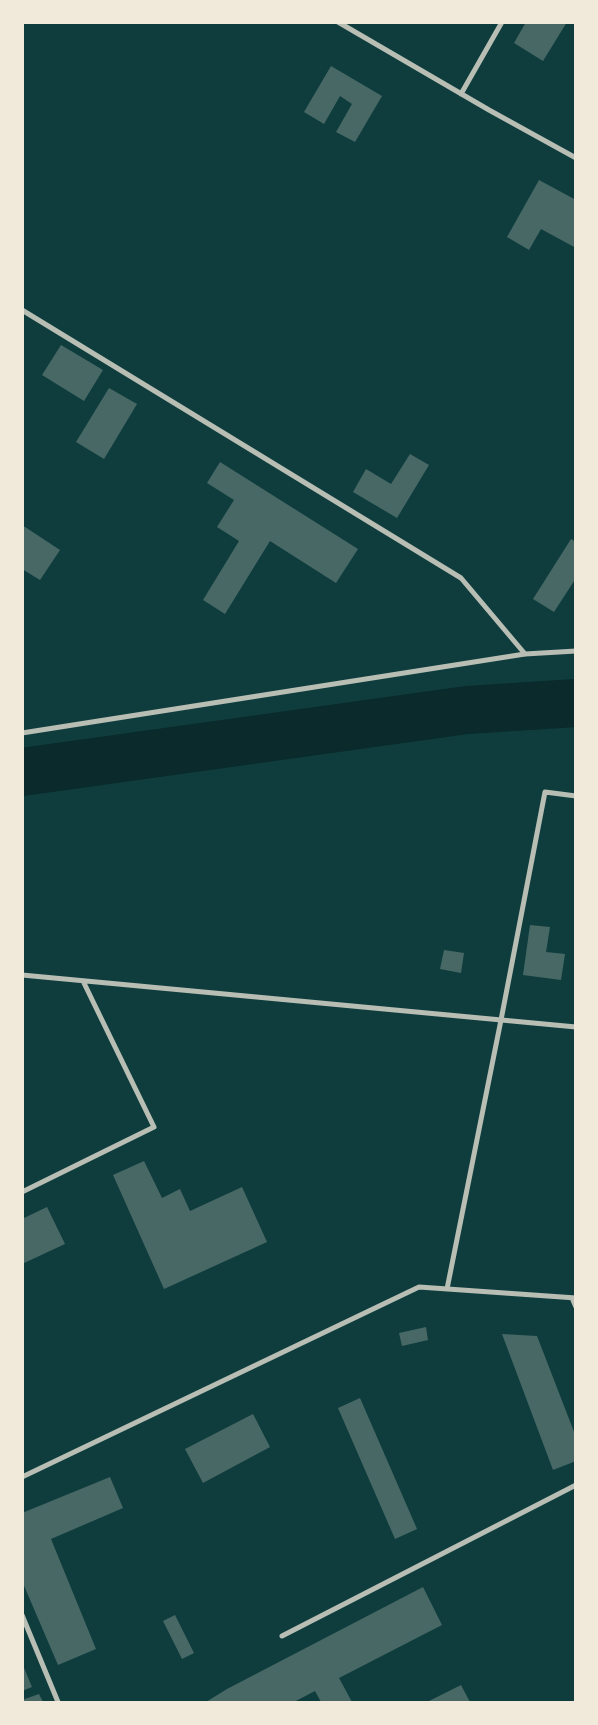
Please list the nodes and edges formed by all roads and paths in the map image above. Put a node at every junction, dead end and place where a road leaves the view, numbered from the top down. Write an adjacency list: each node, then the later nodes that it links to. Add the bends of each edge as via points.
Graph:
1 (338, 22): 3 (street)
2 (502, 22): 3 (street)
3 (461, 94): 4 (street)
4 (576, 158)
5 (22, 310): 7 (street, via 461,578)
6 (576, 651): 7 (street)
7 (526, 654): 8 (street)
8 (22, 733)
9 (576, 796): 12 (street, via 544,792)
10 (22, 976): 11 (street)
11 (83, 981): 12 (street); 14 (street, via 154,1127)
12 (501, 1020): 13 (street); 15 (street)
13 (576, 1027)
14 (22, 1192)
15 (447, 1289): 16 (street); 18 (street, via 419,1287)
16 (574, 1298): 17 (street)
17 (576, 1307)
18 (22, 1478)
19 (576, 1484): 21 (street)
20 (22, 1615): 22 (street)
21 (282, 1636)
22 (58, 1702)

